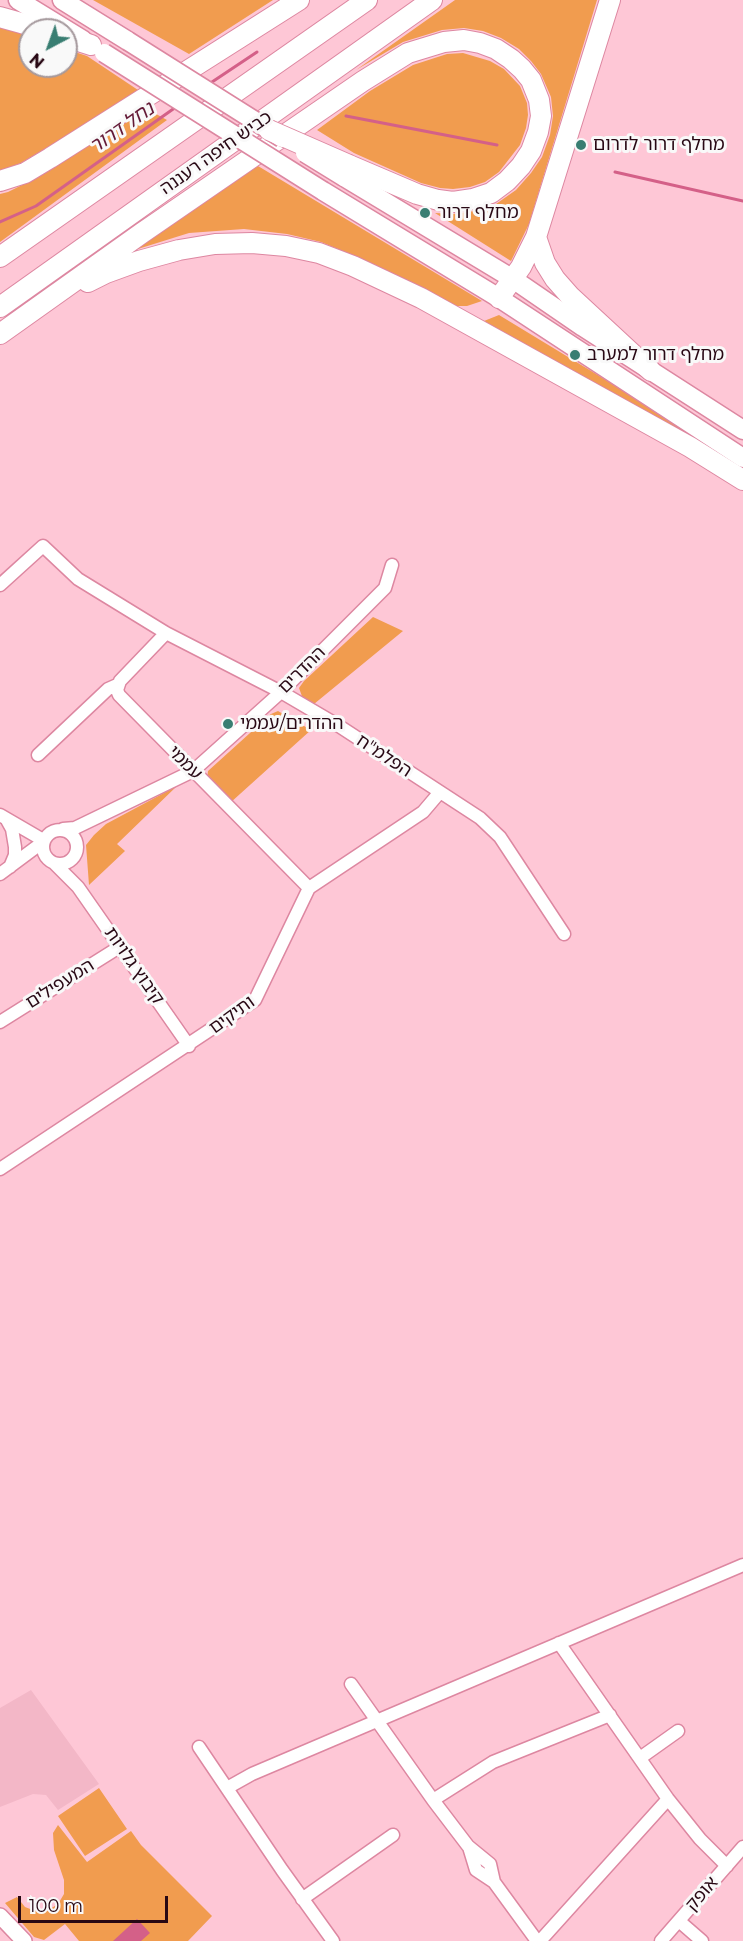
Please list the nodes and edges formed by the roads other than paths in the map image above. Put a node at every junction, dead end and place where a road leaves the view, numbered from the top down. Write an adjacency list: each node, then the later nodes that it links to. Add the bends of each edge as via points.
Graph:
1 (18, 0): 10 (main road)
2 (62, 0): 11 (main road, bridge)
3 (298, 0): 13 (highway, via 50,158)
4 (367, 0): 15 (highway)
5 (432, 0): 18 (highway, כביש חיפה רעננה)
6 (610, 0): 14 (highway)
7 (0, 16): 8 (highway)
8 (18, 21)
9 (78, 42): 10 (highway)
10 (98, 49): 17 (main road, bridge)
11 (269, 130): 12 (highway, bridge)
12 (346, 171): 16 (main road); 19 (highway, via 438,201 473,200 491,193 521,166 538,132 539,100 531,80 512,59 480,43 444,42 408,53 151,226)
13 (0, 182)
14 (536, 237): 16 (highway); 20 (highway, via 555,279)
15 (0, 257)
16 (513, 279): 17 (highway); 20 (main road)
17 (499, 298): 22 (main road)
18 (0, 307)
19 (0, 336): 23 (highway, via 67,292 139,261 215,244 286,246 319,253 422,298)
20 (651, 371): 21 (main road)
21 (743, 430)
22 (743, 458)
23 (743, 480)
24 (392, 565): 28 (street, ההדרים, via 385,588)
25 (0, 585): 26 (street, הפלמ"ח, via 43,546 78,579)
26 (166, 633): 27 (street); 28 (street, הפלמ"ח)
27 (117, 685): 29 (street); 30 (street, עממי, via 118,695)
28 (281, 692): 30 (street, ההדרים); 31 (street, הפלמ"ח)
29 (38, 755)
30 (193, 771): 32 (street, ההדרים); 40 (street, עממי)
31 (440, 792): 40 (street, via 423,812); 41 (street, הפלמ"ח, via 480,818 500,837)
32 (103, 815): 34 (street, ההדרים, via 75,828); 36 (street, ההדרים, via 86,832)
33 (4, 817): 35 (street); 38 (street, via 12,828 15,847)
34 (63, 829): 35 (street, via 49,833); 36 (street, via 72,834)
35 (43, 841): 37 (street, via 43,851); 38 (street)
36 (76, 852): 37 (street, via 67,863); 39 (street)
37 (51, 861): 38 (street, via 32,859); 39 (street, קיבוץ גלויות)
38 (7, 869)
39 (78, 886): 42 (street, קיבוץ גלויות)
40 (309, 888): 44 (street, ותיקים, via 255,1000)
41 (564, 934)
42 (121, 946): 43 (street, המעפילים); 44 (street, קיבוץ גלויות)
43 (0, 1022)
44 (189, 1046): 45 (street, ותיקים)
45 (0, 1169)
46 (743, 1565): 47 (street)
47 (560, 1643): 49 (street); 50 (street)
48 (351, 1684): 50 (street)
49 (610, 1715): 53 (street); 56 (street, via 493,1762)
50 (377, 1721): 54 (street); 56 (street)
51 (678, 1731): 53 (street)
52 (199, 1747): 54 (street)
53 (640, 1758): 55 (street)
54 (226, 1788): 60 (street)
55 (668, 1799): 59 (street); 64 (street)
56 (433, 1800): 64 (street, via 468,1846 476,1870 494,1882)
57 (393, 1835): 60 (street)
58 (743, 1847): 59 (street, אופק)
59 (727, 1866): 62 (street, אופק)
60 (302, 1899): 67 (street)
61 (0, 1916): 66 (street)
62 (679, 1921): 68 (street, אופק); 69 (street)
63 (0, 1931): 65 (street)
64 (532, 1939)
65 (9, 1941)
66 (24, 1941)
67 (333, 1941)
68 (661, 1941)
69 (702, 1941)

